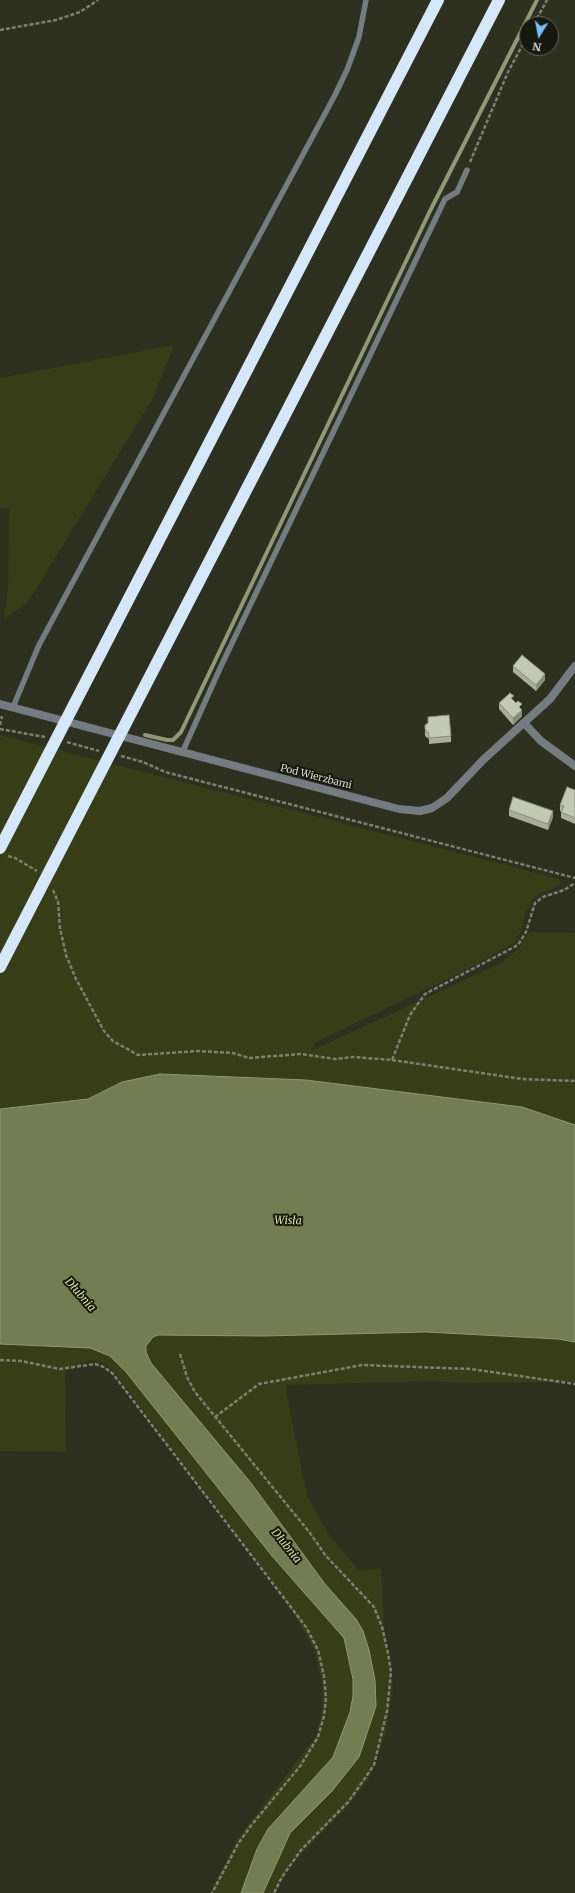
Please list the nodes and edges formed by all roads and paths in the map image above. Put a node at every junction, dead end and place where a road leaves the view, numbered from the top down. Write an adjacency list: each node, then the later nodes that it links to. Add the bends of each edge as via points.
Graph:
1 (98, 0): 7 (path, via 80,12 56,20)
2 (366, 0): 11 (lane, via 359,37 335,95 39,645)
3 (438, 0): 22 (highway)
4 (499, 0): 26 (highway)
5 (547, 0): 6 (path)
6 (538, 16)
7 (0, 30)
8 (519, 52): 9 (path)
9 (467, 170): 19 (lane, via 457,192 445,199 222,664)
10 (575, 666): 13 (street, Pod Wierzbami, via 550,699)
11 (13, 707): 12 (street, Pod Wierzbami); 19 (street, Pod Wierzbami)
12 (2, 708): 14 (path)
13 (525, 724): 19 (street, Pod Wierzbami, via 483,760 447,798 432,808 420,811 399,809); 21 (street, via 541,741)
14 (0, 725)
15 (0, 729): 16 (path)
16 (50, 738)
17 (66, 742): 18 (path)
18 (104, 752)
19 (182, 753)
20 (120, 756): 23 (path, via 143,762 165,772)
21 (575, 766)
22 (0, 848)
23 (575, 878)
24 (575, 883): 27 (path, via 535,903 526,932 518,945 425,994 410,1015)
25 (58, 902): 27 (path, via 66,956 76,979 104,1031 113,1041 138,1055 198,1051 233,1053 249,1058 301,1054 335,1059 354,1057)
26 (0, 968)
27 (392, 1060): 28 (path, via 522,1079)
28 (575, 1081)
29 (180, 1354): 32 (path, via 195,1392)
30 (0, 1360): 33 (path, via 60,1368 95,1364 113,1374 306,1627 318,1650 326,1698 318,1737 301,1765 238,1844)
31 (575, 1384): 32 (path, via 471,1369 362,1365 259,1384)
32 (215, 1417): 34 (path, via 335,1567 374,1607 382,1627 391,1672 387,1711 374,1765 349,1801 301,1850)
33 (212, 1893)
34 (274, 1893)

